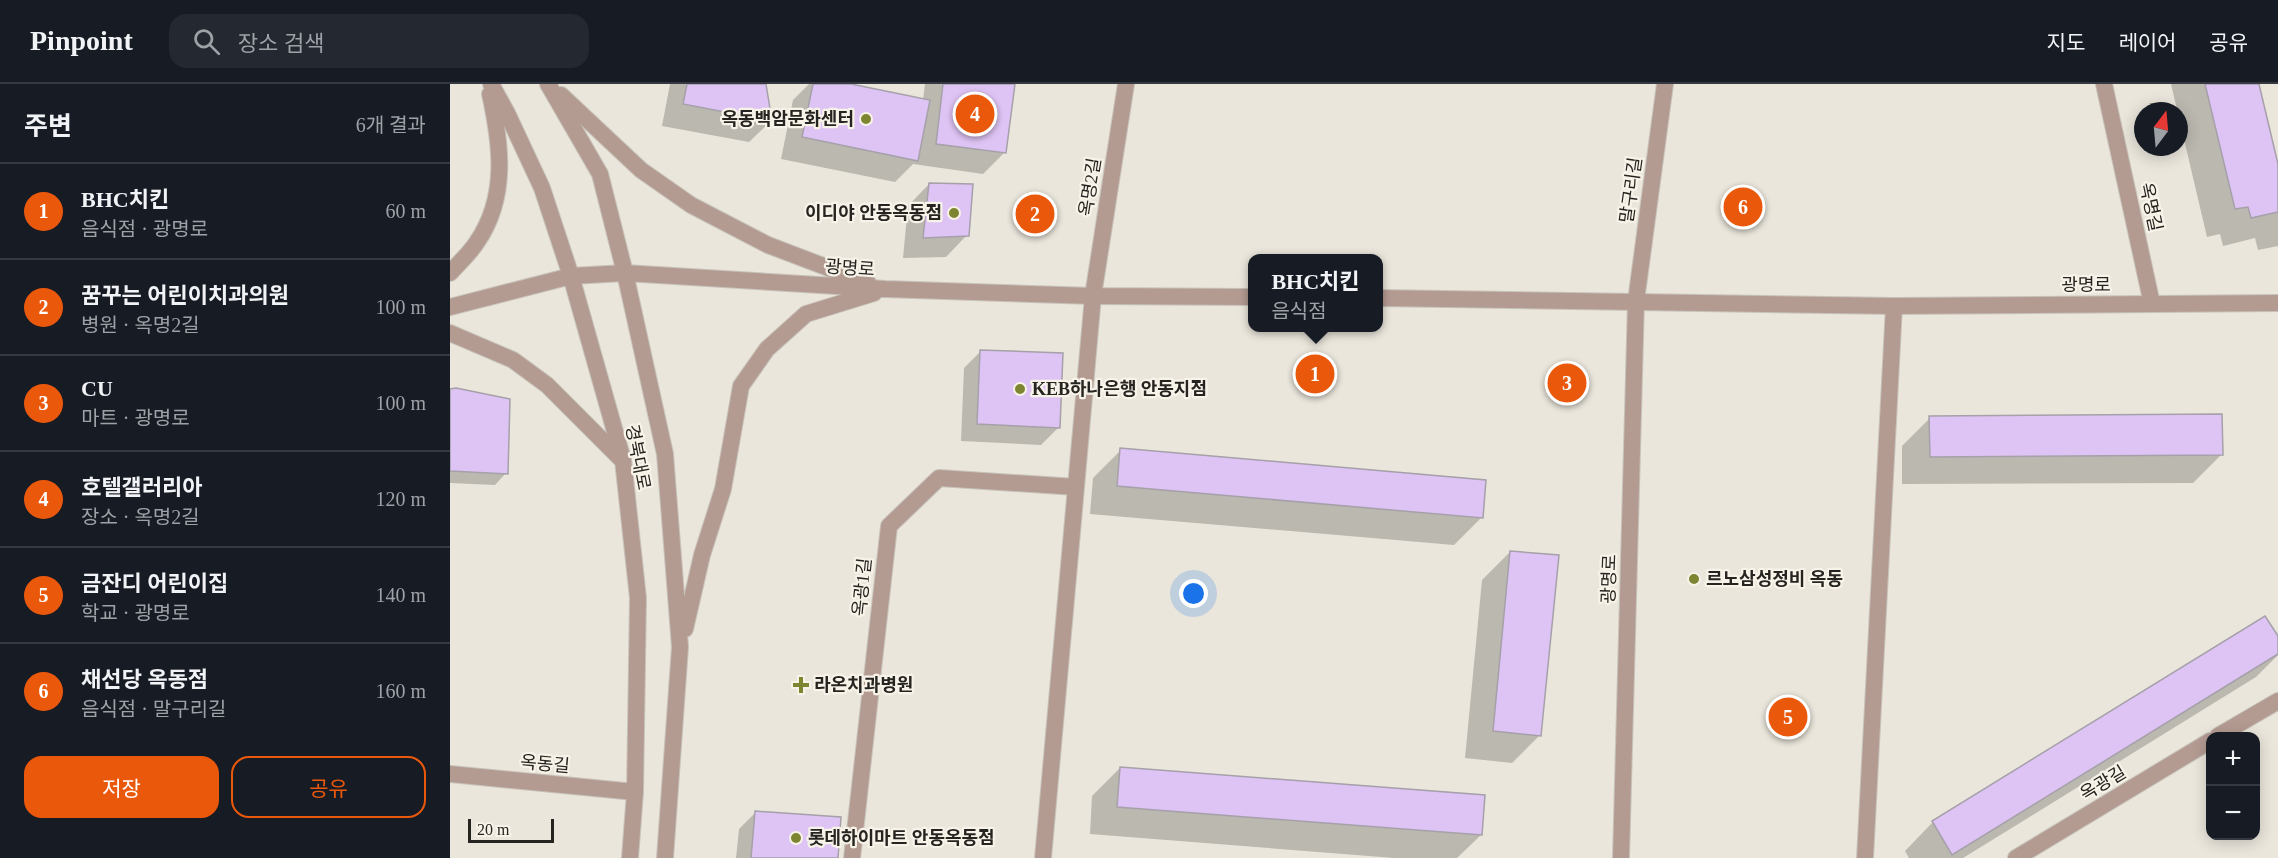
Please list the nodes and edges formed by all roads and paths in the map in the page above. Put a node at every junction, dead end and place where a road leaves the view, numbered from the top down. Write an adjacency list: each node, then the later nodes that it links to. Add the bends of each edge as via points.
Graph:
1 (490, 84): 6 (street, via 499,133 496,202 478,241); 8 (street, 경북대로, via 542,188)
2 (548, 84): 7 (street, 경북대로, via 600,174); 9 (street, via 641,170 691,205 768,245)
3 (1126, 84): 10 (street, 옥명2길)
4 (1665, 84): 13 (street, 말구리길)
5 (2104, 84): 15 (street, 옥명길)
6 (450, 273)
7 (625, 273): 8 (street, 광명로); 9 (street, 광명로); 21 (street, 경북대로, via 665,454)
8 (571, 276): 17 (street, 광명로); 19 (street, 경북대로)
9 (885, 289): 10 (street, 광명로); 21 (street, via 806,314 767,349 741,386 723,489)
10 (1093, 296): 11 (street, 광명로); 20 (street)
11 (1248, 297)
12 (1383, 298): 13 (street, 광명로)
13 (1636, 301): 16 (street, 광명로); 31 (street, 광명로)
14 (2278, 303): 15 (street, 광명로)
15 (2152, 304): 16 (street, 광명로)
16 (1894, 306): 32 (street)
17 (450, 307)
18 (450, 333): 19 (street, via 513,360 547,386)
19 (622, 460): 26 (street, 경북대로, via 639,598)
20 (1076, 488): 29 (street, 옥광1길, via 939,478 889,526); 30 (street)
21 (680, 647): 28 (street, 경북대로)
22 (2278, 700): 23 (street)
23 (2225, 732)
24 (2206, 744): 33 (street, 옥광길)
25 (450, 774): 26 (street, 옥동길)
26 (635, 792): 27 (street, 경북대로)
27 (630, 858)
28 (665, 858)
29 (852, 858)
30 (1042, 858)
31 (1621, 858)
32 (1865, 858)
33 (2016, 858)

